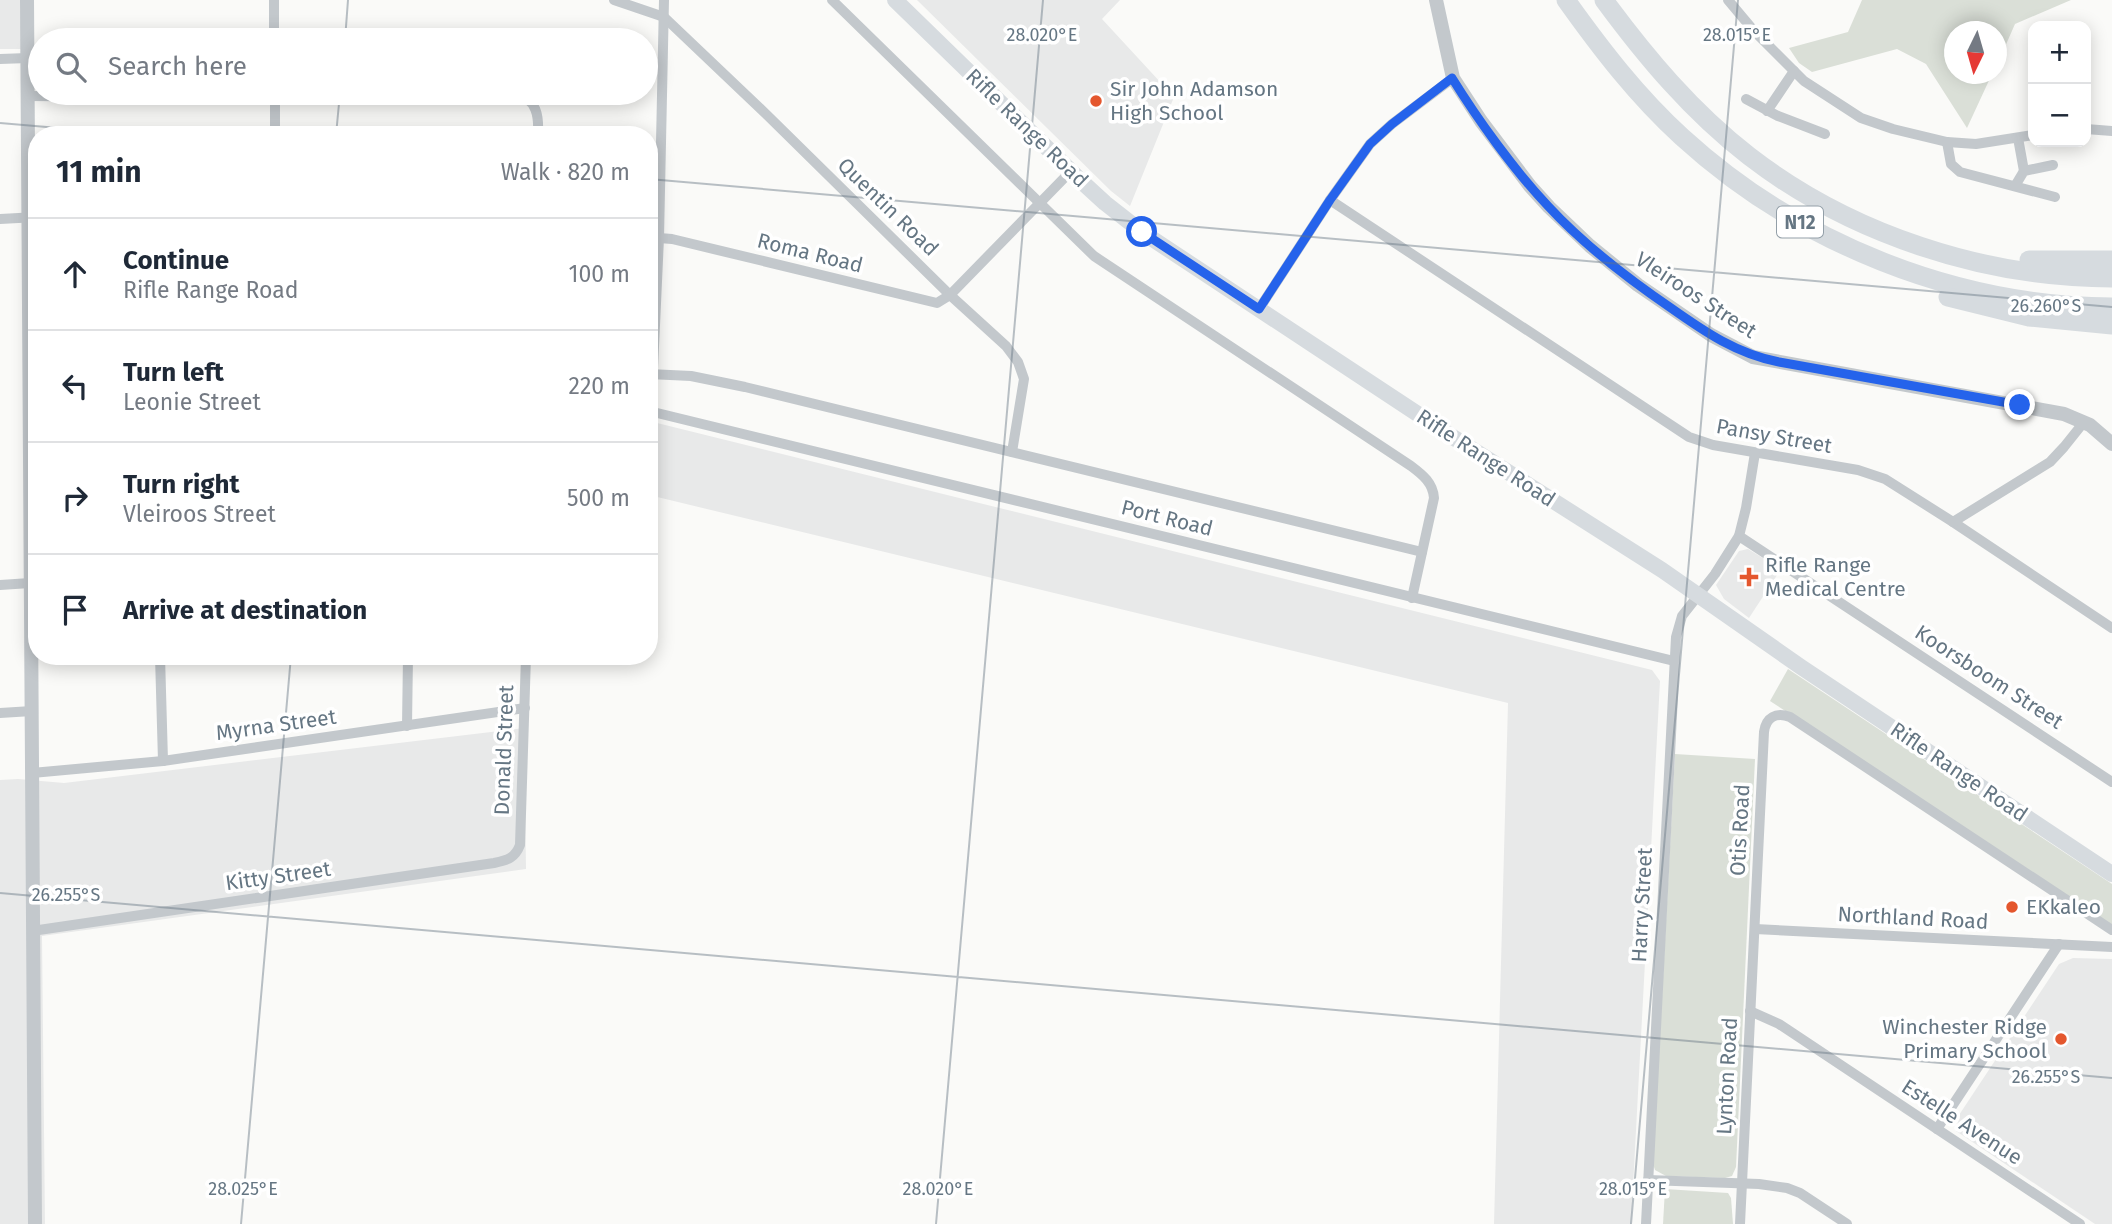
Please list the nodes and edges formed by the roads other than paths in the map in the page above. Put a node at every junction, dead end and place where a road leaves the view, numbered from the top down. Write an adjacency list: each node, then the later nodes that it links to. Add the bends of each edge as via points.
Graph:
1 (27, 0): 13 (street)
2 (274, 0): 12 (street)
3 (614, 0): 11 (street)
4 (664, 0): 11 (street)
5 (832, 0): 38 (street)
6 (895, 0): 33 (main road, Rifle Range Road)
7 (1436, 0): 16 (street, Vleiroos Street)
8 (1566, 0): 45 (highway, N12, via 1636,91 1716,166 1783,213)
9 (1604, 0): 43 (highway, N12, via 1688,102 1748,155 1804,192 1862,222)
10 (1728, 0): 15 (street)
11 (664, 17): 41 (street); 47 (street, Quentin Road)
12 (274, 28)
13 (28, 58): 14 (street); 17 (street)
14 (0, 59)
15 (1794, 71): 22 (street); 31 (street, via 1861,118)
16 (1452, 78): 37 (street, via 1378,136); 53 (street, Vleiroos Street, via 1549,207 1638,285 1734,348 1764,359 2042,410)
17 (28, 96)
18 (1746, 99): 22 (street)
19 (28, 105): 23 (street)
20 (275, 105): 24 (street)
21 (534, 105): 25 (street)
22 (1767, 111): 28 (street)
23 (29, 126)
24 (275, 126)
25 (538, 126)
26 (2091, 129): 27 (street)
27 (2112, 131)
28 (1825, 134)
29 (2028, 136): 30 (street)
30 (2018, 138): 31 (street, via 1976,144); 34 (street)
31 (1947, 142): 35 (street, via 1951,164 1960,172)
32 (2053, 165): 34 (street)
33 (1071, 171): 38 (street); 49 (main road, Rifle Range Road, via 1142,232)
34 (2024, 171): 35 (street)
35 (2015, 186): 36 (street)
36 (2055, 197)
37 (1330, 200): 49 (street); 56 (street, Pansy Street, via 1689,437)
38 (1039, 202): 47 (street); 59 (street, via 1100,261 1424,477 1434,498)
39 (28, 217): 40 (street)
40 (0, 219)
41 (659, 238): 42 (street); 47 (street, Roma Road, via 928,302 937,303)
42 (658, 257)
43 (1961, 258): 44 (highway); 46 (highway, N12, via 2023,271)
44 (2112, 260)
45 (1882, 262): 48 (highway, N12, via 1979,291); 50 (highway, via 1949,298 2029,317)
46 (2112, 278)
47 (950, 295): 55 (street, Quentin Road, via 1006,346 1021,368 1024,379)
48 (2112, 307)
49 (1259, 309): 62 (main road, Rifle Range Road)
50 (2112, 325)
51 (658, 373): 55 (street, Port Road, via 746,387)
52 (658, 414): 63 (street, Port Road)
53 (2084, 422): 54 (street, Vleiroos Street); 57 (street, via 2050,462)
54 (2112, 444)
55 (1012, 452): 59 (street, Port Road)
56 (1755, 453): 57 (street, Pansy Street, via 1878,476); 58 (street)
57 (1953, 522): 64 (street, Pansy Street)
58 (1739, 536): 62 (street, Harry Street); 76 (street, Koorsboom Street)
59 (1422, 552): 63 (street)
60 (28, 583): 61 (street)
61 (0, 585)
62 (1699, 596): 65 (street, Harry Street, via 1681,619); 78 (main road, Rifle Range Road)
63 (1412, 598): 65 (street, Port Road)
64 (2112, 628)
65 (1674, 662): 86 (street, Harry Street)
66 (31, 665): 71 (street)
67 (160, 665): 74 (street)
68 (408, 665): 73 (street)
69 (526, 665): 70 (street, Donald Street)
70 (525, 708): 73 (street, Myrna Street); 77 (street, Donald Street)
71 (32, 711): 72 (street); 75 (street)
72 (0, 713)
73 (407, 726): 74 (street, Myrna Street)
74 (163, 761): 75 (street, Myrna Street)
75 (32, 773): 81 (street)
76 (2112, 782)
77 (520, 845): 81 (street, Kitty Street, via 513,857 494,863)
78 (2112, 874)
79 (1755, 929): 80 (street, Otis Road, via 1764,732 1771,717 1782,714); 82 (street, Northland Road); 84 (street, Lynton Road)
80 (2112, 930)
81 (33, 931): 88 (street)
82 (2059, 944): 83 (street, Northland Road); 85 (street)
83 (2112, 947)
84 (1750, 1011): 85 (street, Estelle Avenue, via 1779,1024); 87 (street, Lynton Road)
85 (1937, 1129): 92 (street, Estelle Avenue)
86 (1648, 1180): 87 (street); 89 (street, Harry Street)
87 (1741, 1183): 90 (street, Lynton Road); 91 (street, via 1793,1190)
88 (34, 1224)
89 (1646, 1224)
90 (1740, 1224)
91 (1847, 1224)
92 (2080, 1224)

